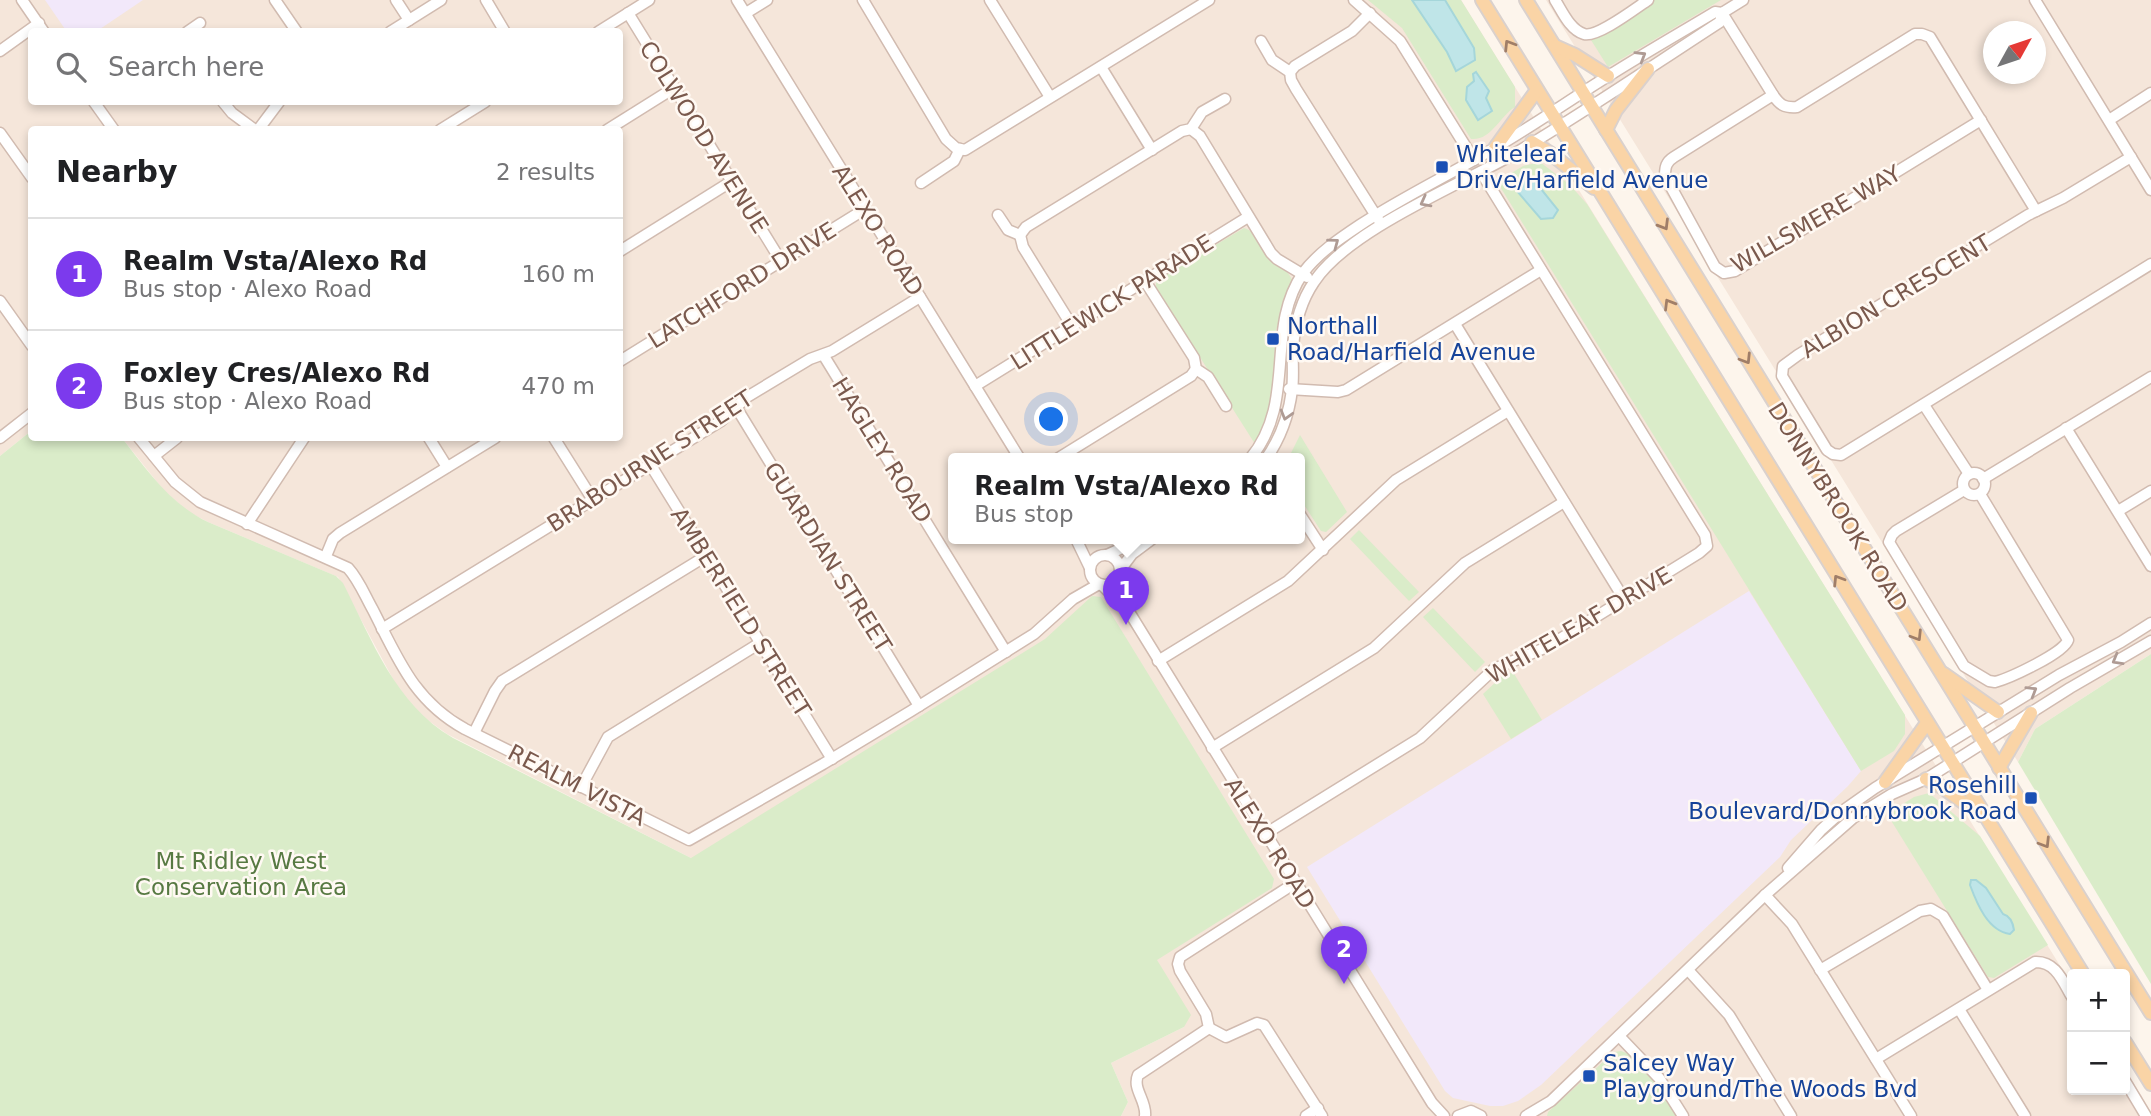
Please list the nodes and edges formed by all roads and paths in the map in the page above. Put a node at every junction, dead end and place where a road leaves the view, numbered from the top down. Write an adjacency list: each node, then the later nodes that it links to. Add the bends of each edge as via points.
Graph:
1 (22, 0): 26 (street)
2 (275, 0): 28 (street)
3 (396, 0): 24 (street)
4 (441, 0): 24 (street)
5 (485, 0): 30 (street)
6 (649, 0): 20 (street)
7 (737, 0): 21 (street, ALEXO ROAD)
8 (767, 0): 21 (street)
9 (878, 0): 19 (street)
10 (1209, 0): 36 (street)
11 (1354, 0): 22 (street)
12 (1482, 0): 41 (main road, DONNYBROOK ROAD, one-way to 12)
13 (1526, 0): 34 (main road, DONNYBROOK ROAD)
14 (1555, 0): 15 (street, via 1570,24 1589,35)
15 (1648, 0)
16 (1743, 0): 23 (street)
17 (2035, 0): 54 (street)
18 (992, 1): 45 (street)
19 (865, 3): 66 (street, via 946,139)
20 (628, 13): 31 (street); 40 (street, COLWOOD AVENUE)
21 (746, 13): 76 (street, ALEXO ROAD)
22 (1370, 13): 38 (street, via 1360,26); 69 (street, via 1400,41)
23 (1723, 13): 37 (street, via 1720,22); 39 (street, one-way to 23, via 1715,12); 44 (street)
24 (410, 20): 29 (street)
25 (200, 23): 27 (street)
26 (42, 27)
27 (193, 28)
28 (294, 28)
29 (397, 28)
30 (502, 28)
31 (604, 28)
32 (28, 35): 35 (street)
33 (1261, 41): 38 (street, via 1278,65)
34 (1555, 46): 39 (main road); 42 (main road, DONNYBROOK ROAD)
35 (0, 51)
36 (1101, 67): 45 (street); 67 (street)
37 (1648, 69): 51 (street); 62 (main road)
38 (1290, 72): 79 (street, via 1296,89)
39 (1608, 76): 42 (street)
40 (674, 88): 60 (street); 72 (street, COLWOOD AVENUE)
41 (1537, 90): 52 (main road, DONNYBROOK ROAD); 65 (main road)
42 (1583, 92): 51 (main road, DONNYBROOK ROAD); 52 (street)
43 (2151, 93): 54 (street)
44 (1773, 95): 53 (street, via 1781,105 1797,107 1915,34 1922,34 1930,37); 53 (street, WILLSMERE WAY, via 1674,157 1665,169 1715,267 1724,273 1735,271)
45 (1050, 97): 66 (street, via 969,148)
46 (1224, 99): 61 (street, via 1202,112)
47 (96, 105): 56 (street)
48 (225, 105): 57 (street)
49 (277, 105): 58 (street)
50 (480, 105): 59 (street)
51 (1591, 105): 55 (street); 62 (main road, DONNYBROOK ROAD)
52 (1552, 113): 55 (main road, DONNYBROOK ROAD); 65 (street)
53 (1981, 120): 77 (street)
54 (2109, 120): 68 (street)
55 (1559, 125): 64 (street); 75 (main road, DONNYBROOK ROAD)
56 (111, 126)
57 (250, 126)
58 (259, 126)
59 (446, 126)
60 (613, 126)
61 (1191, 129): 67 (street); 80 (street, via 1200,136)
62 (1606, 130): 153 (main road, DONNYBROOK ROAD, one-way to 153)
63 (0, 133): 70 (street)
64 (1532, 142): 71 (street); 75 (main road)
65 (1495, 148): 69 (street)
66 (960, 149): 73 (street, via 954,161)
67 (1152, 150): 82 (street)
68 (2131, 157): 74 (street); 77 (street, ALBION CRESCENT)
69 (1474, 160): 79 (street)
70 (28, 172)
71 (1481, 172): 81 (street, one-way to 81); 86 (street, WHITELEAF DRIVE)
72 (732, 181): 83 (street); 84 (street, COLWOOD AVENUE)
73 (921, 183)
74 (2151, 190)
75 (1602, 195): 157 (main road, DONNYBROOK ROAD, one-way to 75)
76 (865, 209): 84 (street, LATCHFORD DRIVE); 90 (street, ALEXO ROAD)
77 (2036, 211): 102 (street, ALBION CRESCENT, via 1782,369 1783,380 1826,450 1833,454 1845,453)
78 (998, 215): 82 (street, via 1008,230)
79 (1375, 215): 81 (street); 87 (street, one-way to 79, via 1324,250)
80 (1248, 217): 87 (street, via 1277,259); 88 (street, LITTLEWICK PARADE)
81 (1381, 225): 89 (street, via 1338,255)
82 (1020, 235): 93 (street)
83 (623, 249)
84 (781, 261): 96 (street, LATCHFORD DRIVE)
85 (2151, 264): 102 (street, ALBION CRESCENT)
86 (1541, 270): 92 (street); 145 (street, WHITELEAF DRIVE, via 1707,541 1699,553)
87 (1303, 274): 89 (street); 100 (street, via 1283,330)
88 (1145, 281): 93 (street, LITTLEWICK PARADE); 97 (street, via 1194,358)
89 (1314, 282): 101 (street, via 1296,323)
90 (920, 298): 95 (street, BRABOURNE STREET); 99 (street, ALEXO ROAD)
91 (2, 307): 94 (street)
92 (1455, 324): 101 (street, via 1346,390); 105 (street)
93 (1072, 326): 99 (street, LITTLEWICK PARADE)
94 (28, 341)
95 (824, 356): 104 (street, BRABOURNE STREET, via 810,359); 151 (street, HAGLEY ROAD)
96 (623, 359)
97 (1196, 369): 103 (street, via 1208,377); 116 (street)
98 (2151, 377): 107 (street)
99 (975, 386): 115 (street, ALEXO ROAD)
100 (1279, 388): 101 (street); 117 (street, via 1272,421)
101 (1293, 389): 118 (street, one-way to 118)
102 (1924, 405): 122 (street)
103 (1226, 406)
104 (736, 407): 120 (street, BRABOURNE STREET); 154 (street, GUARDIAN STREET)
105 (1508, 411): 128 (street); 136 (street, via 1396,480)
106 (28, 417): 108 (street)
107 (2066, 428): 123 (street); 129 (street)
108 (0, 438)
109 (142, 441): 119 (street, REALM VISTA)
110 (173, 441): 119 (street)
111 (302, 441): 131 (street)
112 (431, 441): 121 (street)
113 (490, 441): 121 (street)
114 (556, 441): 127 (street)
115 (1016, 453)
116 (1067, 453)
117 (1254, 453)
118 (1270, 453)
119 (154, 456): 131 (street, REALM VISTA, via 187,493)
120 (650, 464): 127 (street, BRABOURNE STREET); 139 (street, AMBERFIELD STREET)
121 (447, 467): 138 (street, via 336,536)
122 (1969, 474): 123 (street); 124 (street)
123 (1983, 479): 126 (street)
124 (1964, 490): 126 (street); 126 (street, via 1896,531 1889,542 1964,666 1995,682 2056,653 2068,639)
125 (2151, 491): 129 (street)
126 (1980, 494)
127 (593, 500): 148 (street, BRABOURNE STREET)
128 (1564, 502): 145 (street); 162 (street, via 1465,563 1374,648)
129 (2118, 511): 140 (street)
130 (1305, 522): 136 (street)
131 (247, 524): 138 (street, REALM VISTA)
132 (1079, 544): 141 (street)
133 (1082, 544): 137 (street)
134 (1126, 544): 137 (street)
135 (1145, 544): 142 (street)
136 (1323, 550): 152 (street, via 1288,581)
137 (1104, 555): 141 (street); 142 (street, via 1118,562)
138 (326, 556): 148 (street, REALM VISTA, via 354,575)
139 (706, 556): 150 (street, AMBERFIELD STREET); 159 (street, via 502,681)
140 (2151, 566)
141 (1090, 570): 143 (street); 144 (street, REALM VISTA)
142 (1119, 574): 143 (street, via 1111,584); 146 (street, ALEXO ROAD)
143 (1101, 584): 144 (street, REALM VISTA); 146 (street, ALEXO ROAD)
144 (1073, 599): 151 (street, REALM VISTA)
145 (1624, 599): 170 (street, WHITELEAF DRIVE, via 1547,647 1498,666 1420,738)
146 (1123, 602): 152 (street, ALEXO ROAD)
147 (2151, 622): 155 (street, one-way to 147)
148 (382, 629): 159 (street, REALM VISTA, via 424,699)
149 (2151, 641): 156 (street, one-way to 156)
150 (760, 643): 163 (street, AMBERFIELD STREET); 168 (street, via 608,737)
151 (1006, 652): 154 (street, REALM VISTA)
152 (1158, 660): 162 (street, ALEXO ROAD)
153 (1938, 670): 155 (main road); 158 (main road, DONNYBROOK ROAD)
154 (919, 706): 163 (street, REALM VISTA)
155 (1998, 712): 158 (street)
156 (2031, 713): 160 (street); 165 (main road)
157 (1927, 723): 161 (main road, DONNYBROOK ROAD); 167 (main road)
158 (1974, 728): 160 (main road, DONNYBROOK ROAD); 161 (street)
159 (474, 733): 168 (street, REALM VISTA)
160 (1984, 743): 164 (street); 165 (main road, DONNYBROOK ROAD)
161 (1942, 747): 164 (main road, DONNYBROOK ROAD); 167 (street)
162 (1212, 748): 170 (street, ALEXO ROAD)
163 (832, 759): 168 (street, REALM VISTA, via 689,840)
164 (1952, 763): 166 (street); 169 (main road, DONNYBROOK ROAD)
165 (1999, 768): 179 (main road, DONNYBROOK ROAD, one-way to 179)
166 (1926, 779): 169 (main road); 172 (street, via 1853,818)
167 (1885, 782): 172 (street, via 1840,812)
168 (581, 787)
169 (1987, 819): 173 (main road, DONNYBROOK ROAD)
170 (1265, 834): 171 (street, ALEXO ROAD)
171 (1295, 883): 180 (street, via 1180,957 1179,968 1206,1014); 190 (street, ALEXO ROAD)
172 (1765, 895): 174 (street, via 1792,925); 175 (street)
173 (2080, 969)
174 (1820, 970): 177 (street, via 1920,911 1931,909 1943,916); 183 (street)
175 (1689, 971): 181 (street); 194 (street, via 1729,1015)
176 (2067, 989): 177 (street, via 2054,968 2042,962)
177 (1988, 990): 178 (street)
178 (1959, 1009): 183 (street); 196 (street)
179 (2151, 1013)
180 (1209, 1028): 186 (street, via 1226,1037 1257,1023 1264,1025); 188 (street, via 1138,1075)
181 (1619, 1036): 187 (street); 193 (street, via 1659,1078)
182 (2130, 1050): 184 (main road)
183 (1876, 1059): 195 (street)
184 (2151, 1084)
185 (2130, 1090): 197 (street)
186 (1320, 1112): 189 (street)
187 (1532, 1115)
188 (1145, 1116)
189 (1306, 1116)
190 (1444, 1116)
191 (1458, 1116): 192 (street, via 1471,1111)
192 (1481, 1116)
193 (1683, 1116)
194 (1791, 1116)
195 (1911, 1116)
196 (2025, 1116)
197 (2146, 1116)

